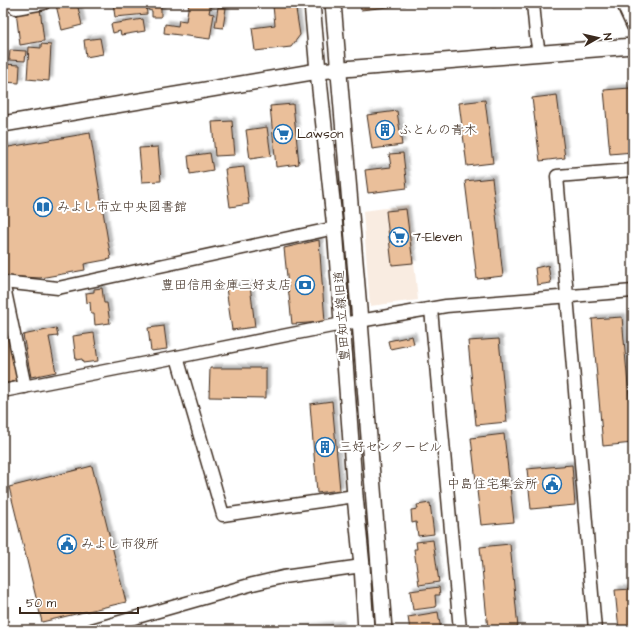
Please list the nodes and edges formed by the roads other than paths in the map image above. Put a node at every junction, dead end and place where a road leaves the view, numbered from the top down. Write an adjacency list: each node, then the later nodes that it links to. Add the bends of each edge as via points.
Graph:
1 (9, 3): 2 (street, via 16,8)
2 (44, 3)
3 (312, 3): 11 (street, 豊田知立線旧道)
4 (333, 3): 10 (street, 豊田知立線旧道)
5 (533, 3): 9 (street)
6 (623, 3): 7 (street)
7 (633, 26)
8 (633, 46): 9 (street)
9 (539, 53): 10 (street)
10 (339, 69): 11 (street); 19 (street, 豊田知立線旧道)
11 (318, 71): 12 (street); 14 (street, 豊田知立線旧道)
12 (3, 124)
13 (633, 170): 17 (street, via 557,176)
14 (335, 228): 15 (street, via 58,288); 20 (street, 豊田知立線旧道)
15 (3, 282): 22 (street)
16 (633, 291): 17 (street)
17 (567, 296): 18 (street); 30 (street)
18 (431, 309): 19 (street); 29 (street)
19 (360, 320): 20 (street); 28 (street, 豊田知立線旧道)
20 (342, 324): 21 (street); 24 (street, 豊田知立線旧道)
21 (177, 357): 22 (street); 24 (street, via 223,515)
22 (25, 387): 23 (street)
23 (3, 391)
24 (355, 496): 25 (street, 豊田知立線旧道)
25 (362, 566): 26 (street, via 283,577 253,584); 27 (street, 豊田知立線旧道)
26 (92, 630)
27 (366, 630)
28 (384, 630)
29 (460, 630)
30 (595, 630)

